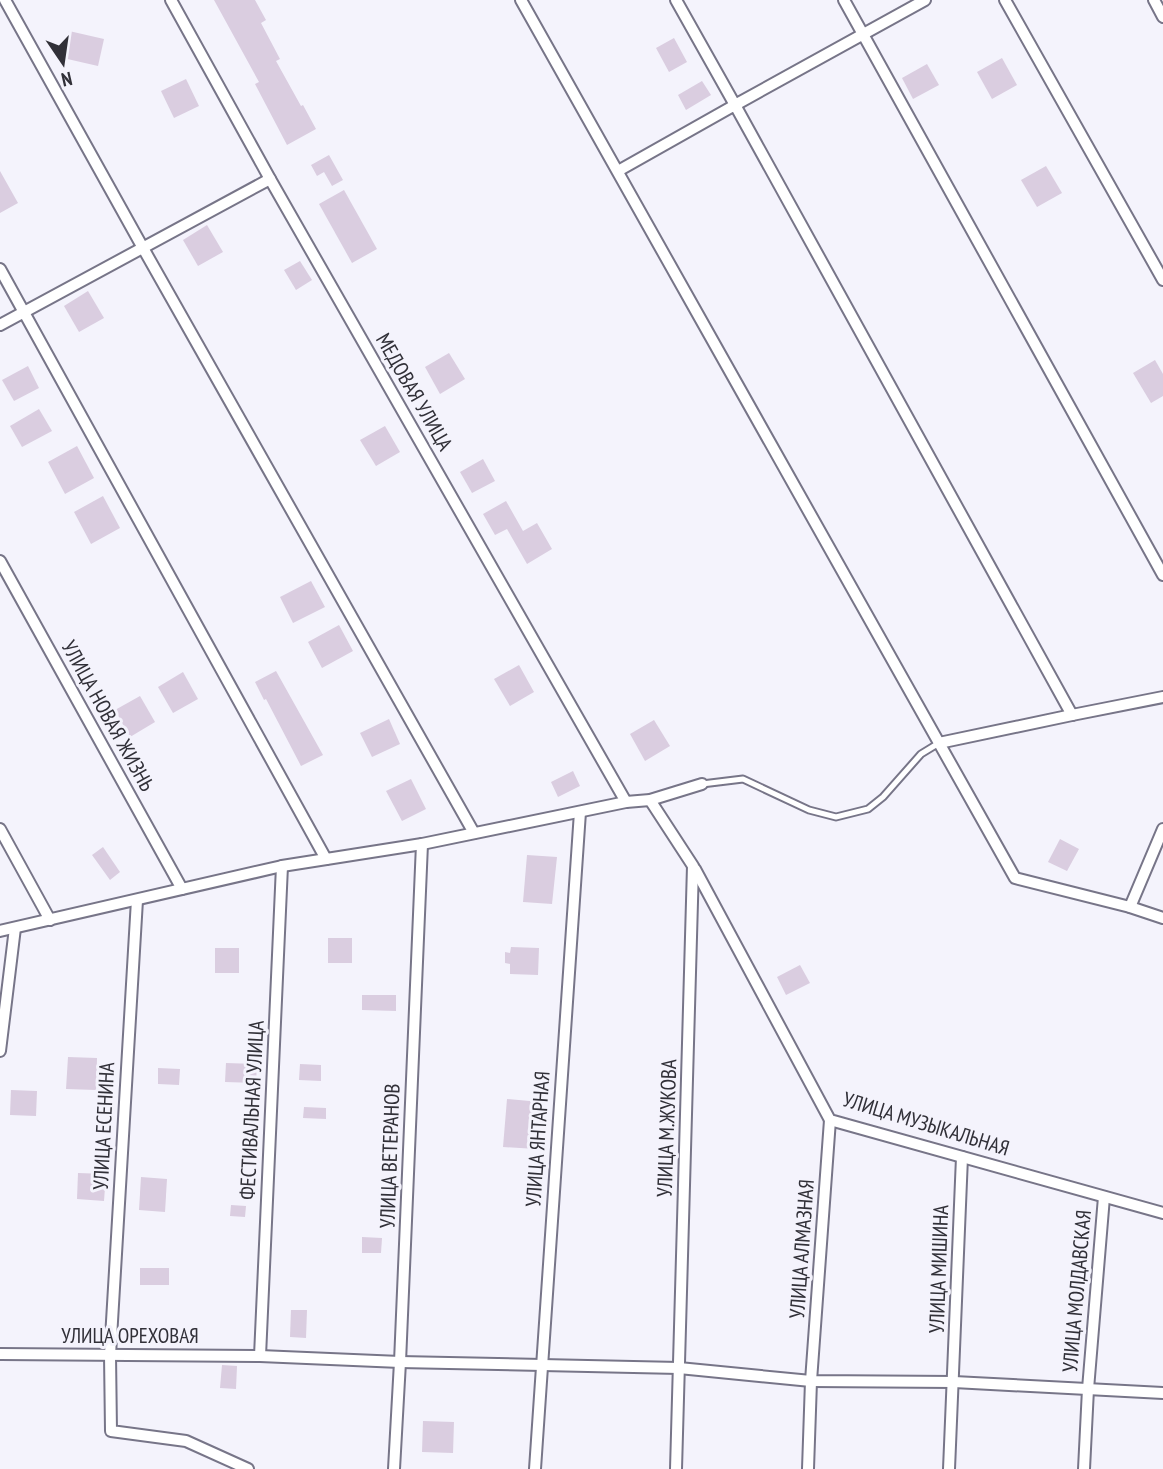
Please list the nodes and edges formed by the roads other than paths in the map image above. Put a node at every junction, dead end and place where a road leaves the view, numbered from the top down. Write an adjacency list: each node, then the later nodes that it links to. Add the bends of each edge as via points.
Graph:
1 (5, 0): 14 (street)
2 (171, 0): 13 (street, МЕДОВАЯ УЛИЦА)
3 (521, 0): 12 (street)
4 (676, 0): 11 (street)
5 (844, 0): 10 (street)
6 (925, 0): 10 (street)
7 (1006, 0): 16 (street)
8 (1154, 0): 9 (street)
9 (1163, 17)
10 (863, 34): 11 (street); 20 (street)
11 (735, 105): 12 (street); 22 (street)
12 (618, 172): 23 (street)
13 (270, 179): 14 (street); 26 (street, МЕДОВАЯ УЛИЦА)
14 (143, 248): 17 (street); 30 (street)
15 (0, 269): 17 (street)
16 (1163, 280)
17 (24, 312): 18 (street); 32 (street)
18 (0, 325)
19 (0, 561): 35 (street, УЛИЦА НОВАЯ ЖИЗНЬ)
20 (1163, 575)
21 (1163, 697): 22 (street)
22 (1072, 715): 23 (street)
23 (939, 743): 24 (lane, via 921,754 868,809 836,817 809,810 743,779); 37 (street, via 1015,878)
24 (702, 784): 25 (street)
25 (650, 800): 26 (street); 34 (street)
26 (626, 802): 27 (street)
27 (580, 812): 30 (street); 51 (street, УЛИЦА ЯНТАРНАЯ)
28 (0, 829): 39 (street)
29 (1163, 829): 37 (street)
30 (474, 833): 31 (street)
31 (422, 844): 32 (street); 50 (street, УЛИЦА ВЕТЕРАНОВ)
32 (326, 859): 33 (street)
33 (282, 866): 35 (street); 49 (street, ФЕСТИВАЛЬНАЯ УЛИЦА)
34 (693, 866): 43 (street, УЛИЦА МУЗЫКАЛЬНАЯ); 52 (street, УЛИЦА М.ЖУКОВА)
35 (182, 889): 36 (street)
36 (137, 900): 39 (street); 48 (street, УЛИЦА ЕСЕНИНА)
37 (1130, 907): 38 (street)
38 (1163, 918)
39 (50, 920): 40 (street)
40 (15, 928): 41 (street); 42 (street)
41 (0, 931)
42 (0, 1051)
43 (831, 1120): 44 (street, УЛИЦА МУЗЫКАЛЬНАЯ); 53 (street, УЛИЦА АЛМАЗНАЯ)
44 (962, 1157): 45 (street, УЛИЦА МУЗЫКАЛЬНАЯ); 54 (street, УЛИЦА МИШИНА)
45 (1104, 1196): 46 (street, УЛИЦА МУЗЫКАЛЬНАЯ); 55 (street, УЛИЦА МОЛДАВСКАЯ)
46 (1163, 1213)
47 (0, 1354): 48 (street, УЛИЦА ОРЕХОВАЯ)
48 (110, 1355): 49 (street, УЛИЦА ОРЕХОВАЯ); 57 (street, УЛИЦА ЕСЕНИНА, via 111,1431 186,1441)
49 (260, 1356): 50 (street, УЛИЦА ОРЕХОВАЯ)
50 (400, 1362): 51 (street, УЛИЦА ОРЕХОВАЯ); 58 (street, УЛИЦА ВЕТЕРАНОВ)
51 (541, 1366): 52 (street, УЛИЦА ОРЕХОВАЯ); 59 (street, УЛИЦА ЯНТАРНАЯ)
52 (679, 1368): 53 (street, УЛИЦА ОРЕХОВАЯ); 60 (street, УЛИЦА М.ЖУКОВА)
53 (811, 1381): 54 (street, УЛИЦА ОРЕХОВАЯ); 61 (street, УЛИЦА АЛМАЗНАЯ)
54 (954, 1382): 55 (street, УЛИЦА ОРЕХОВАЯ); 62 (street, УЛИЦА МИШИНА)
55 (1088, 1389): 56 (street, УЛИЦА ОРЕХОВАЯ); 63 (street, УЛИЦА МОЛДАВСКАЯ)
56 (1163, 1393)
57 (248, 1469)
58 (394, 1469)
59 (536, 1469)
60 (676, 1469)
61 (808, 1469)
62 (949, 1469)
63 (1084, 1469)

